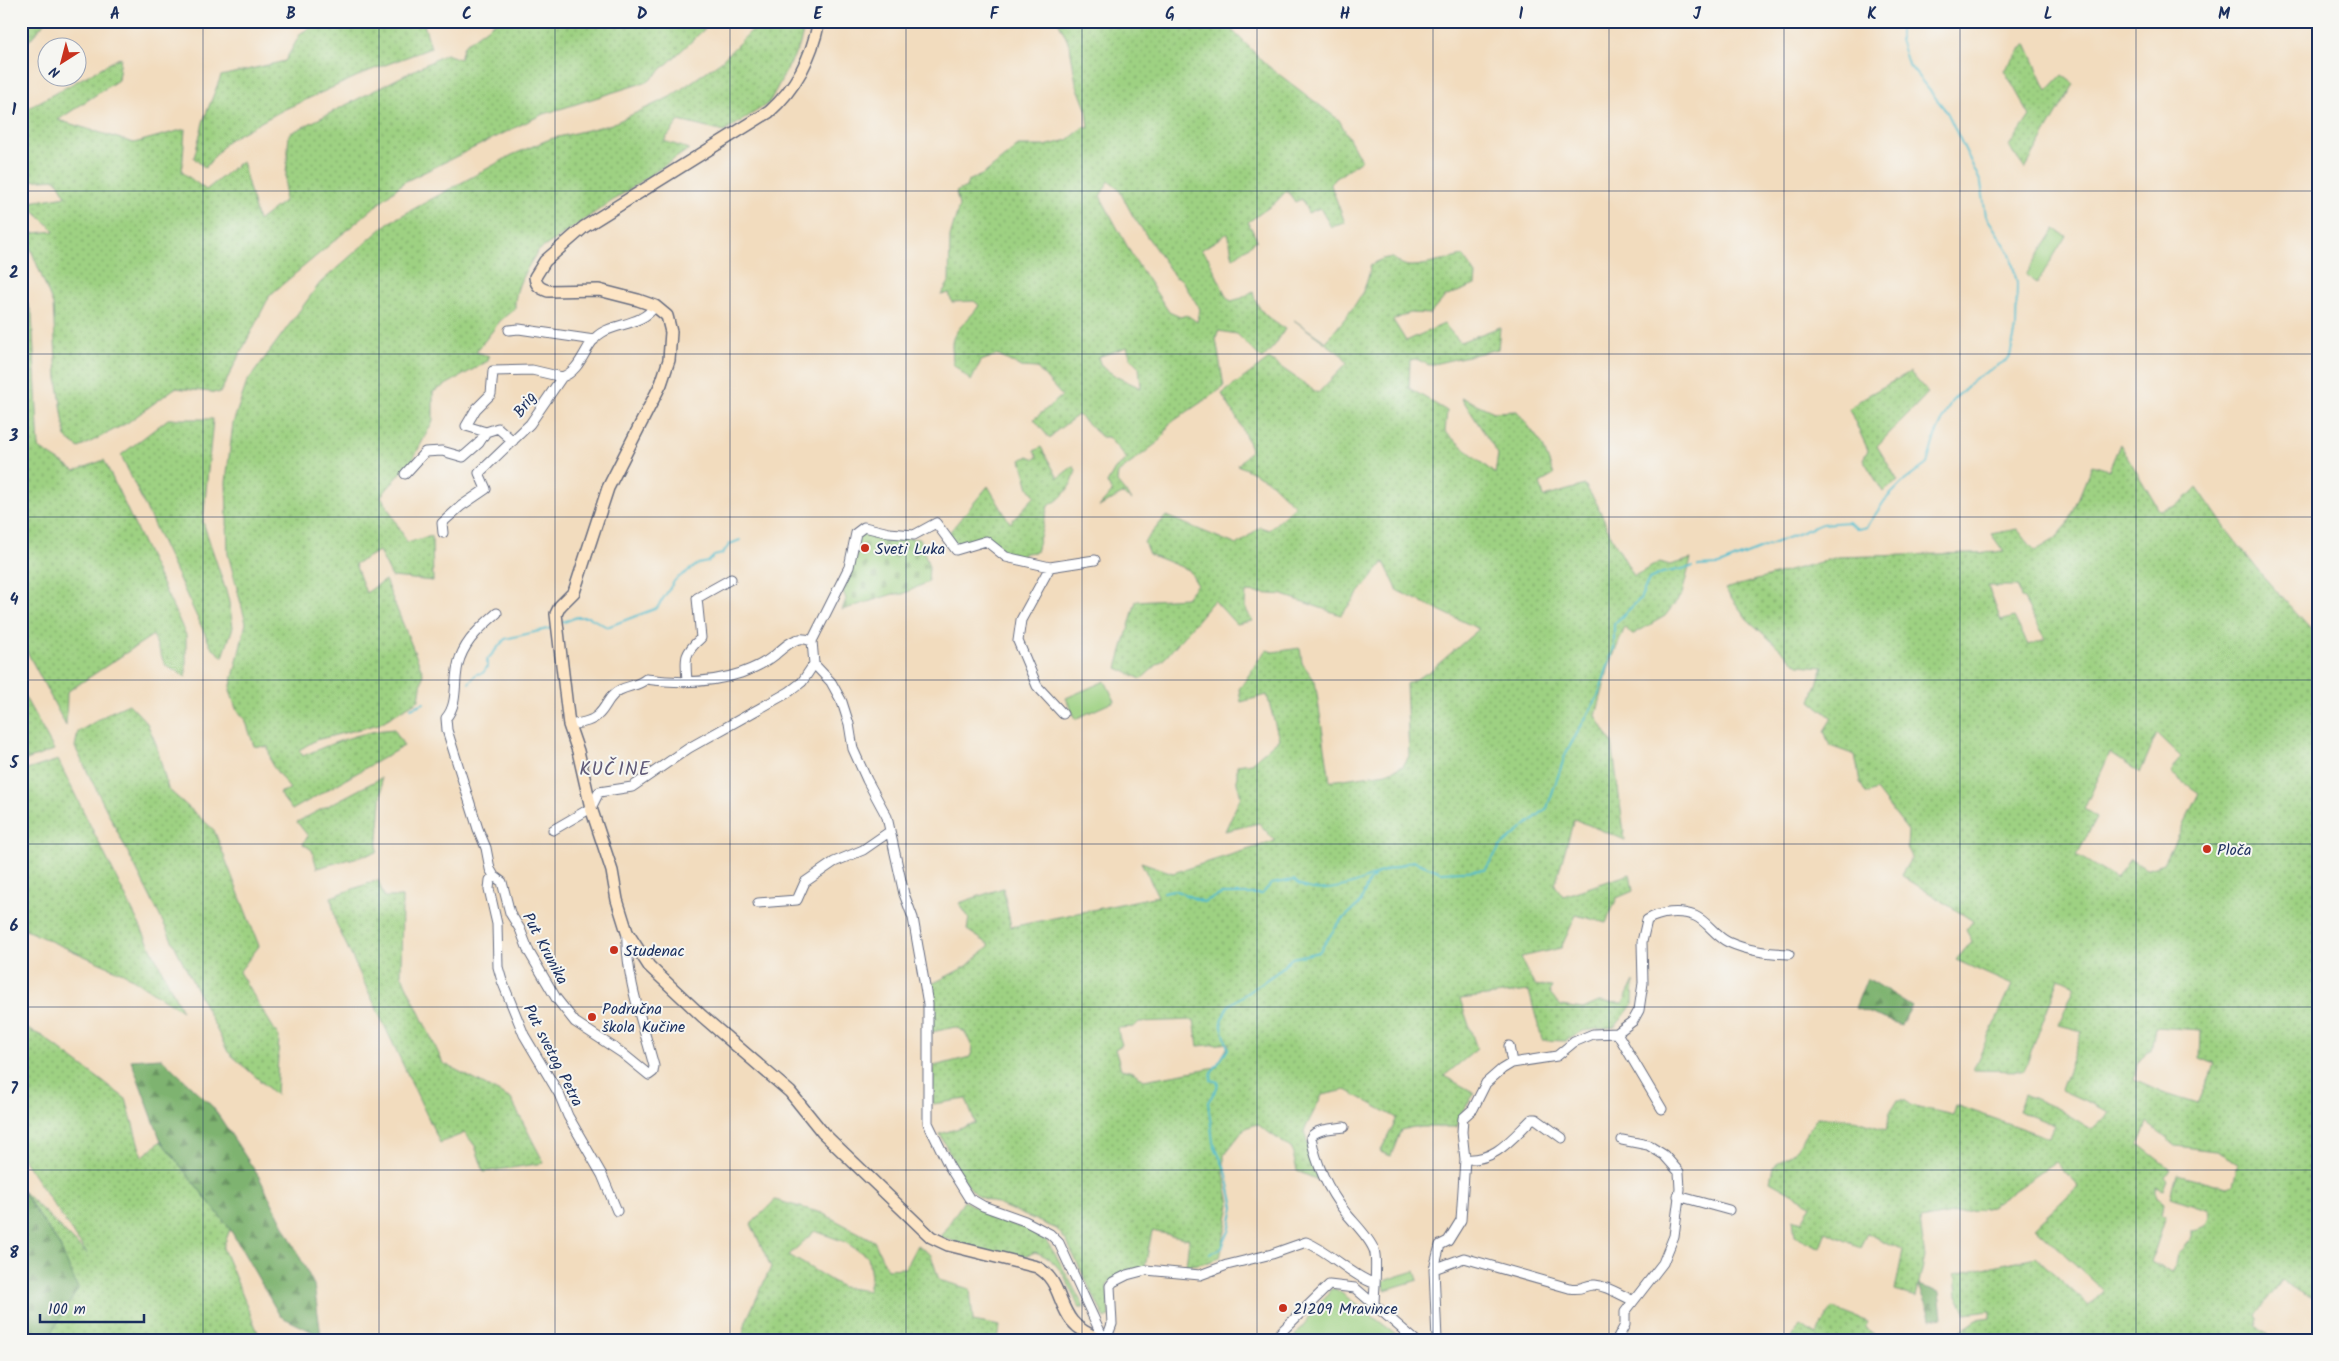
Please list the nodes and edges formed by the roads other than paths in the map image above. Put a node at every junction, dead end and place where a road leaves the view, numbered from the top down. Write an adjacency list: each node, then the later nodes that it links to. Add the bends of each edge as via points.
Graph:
1 (819, 21): 2 (main road, via 805,65 789,91 769,112 584,227 550,256 534,277 540,288 548,291 598,290)
2 (655, 306): 4 (street, Brig, via 644,317 602,332); 18 (main road, via 670,322 671,346 666,371 608,488 574,592 556,614)
3 (509, 330): 4 (street)
4 (594, 340): 5 (street, Brig, via 580,364)
5 (562, 377): 6 (street, via 532,370 493,371 491,394 476,409 466,426); 7 (street, Brig, via 530,424)
6 (486, 432): 7 (street, via 498,428); 8 (street, via 463,457 442,451 425,452)
7 (513, 441): 9 (street, Brig, via 479,473 486,489 442,523)
8 (404, 474)
9 (442, 533)
10 (1095, 560): 11 (street)
11 (1050, 567): 14 (street, via 1006,557 986,541 956,550 936,523 914,535 864,527 856,533 849,567); 17 (street, via 1021,620 1018,641 1037,686)
12 (731, 579): 16 (street, via 697,598 701,638 689,648)
13 (497, 613): 22 (street, Put Krunika, via 472,636 459,658 453,710 446,718 447,730)
14 (812, 641): 15 (street); 16 (street, via 800,638 754,668 738,674 706,681)
15 (814, 664): 19 (street, via 802,682 789,692 689,748 632,787 599,792); 21 (street, via 831,682 842,702 853,749 887,816)
16 (687, 680): 18 (street, via 646,679 640,685 619,690 606,702 600,714)
17 (1063, 714)
18 (570, 725): 19 (main road)
19 (591, 808): 20 (street); 24 (main road, via 612,871)
20 (553, 830)
21 (889, 832): 23 (street, via 805,882 797,900); 41 (street, via 913,918 928,1004 928,1123 969,1198 1025,1221 1050,1234 1059,1243)
22 (494, 876): 24 (street, Put Krunika, via 502,882 510,913 556,998 575,1022 649,1075 654,1066 634,992); 36 (street, Put svetog Petra, via 489,889 497,924 498,967 502,981 524,1035 602,1175)
23 (758, 903)
24 (627, 932): 41 (main road, via 650,966 790,1092 823,1133 905,1214 939,1242 1043,1271 1052,1278 1072,1322 1082,1331)
25 (1789, 954): 26 (street, via 1750,950 1728,942 1696,916 1658,913 1647,920 1642,942 1643,983 1638,1010 1633,1021)
26 (1616, 1033): 28 (street, via 1593,1034 1574,1042 1557,1056); 29 (street)
27 (1509, 1046): 28 (street)
28 (1512, 1063): 33 (street, via 1486,1083 1473,1109 1463,1118)
29 (1662, 1109)
30 (1344, 1127): 38 (street, via 1321,1131 1310,1137 1328,1185 1374,1250)
31 (1562, 1138): 33 (street, via 1532,1119 1490,1156 1479,1160)
32 (1622, 1140): 34 (street, via 1648,1146 1664,1155 1679,1172)
33 (1465, 1159): 37 (street, via 1461,1220 1448,1241 1440,1246)
34 (1678, 1196): 35 (street); 39 (street, via 1674,1236 1662,1263)
35 (1730, 1210)
36 (617, 1211)
37 (1434, 1269): 39 (street, via 1464,1258 1569,1288 1580,1290 1588,1285 1597,1285); 44 (street)
38 (1374, 1283): 40 (street); 41 (street, via 1306,1242 1200,1275 1146,1270 1113,1282 1108,1289 1112,1324)
39 (1632, 1300): 45 (street)
40 (1374, 1304): 42 (street, via 1355,1288 1329,1285); 43 (street)
41 (1104, 1340)
42 (1273, 1340)
43 (1415, 1340)
44 (1437, 1340)
45 (1617, 1340)

